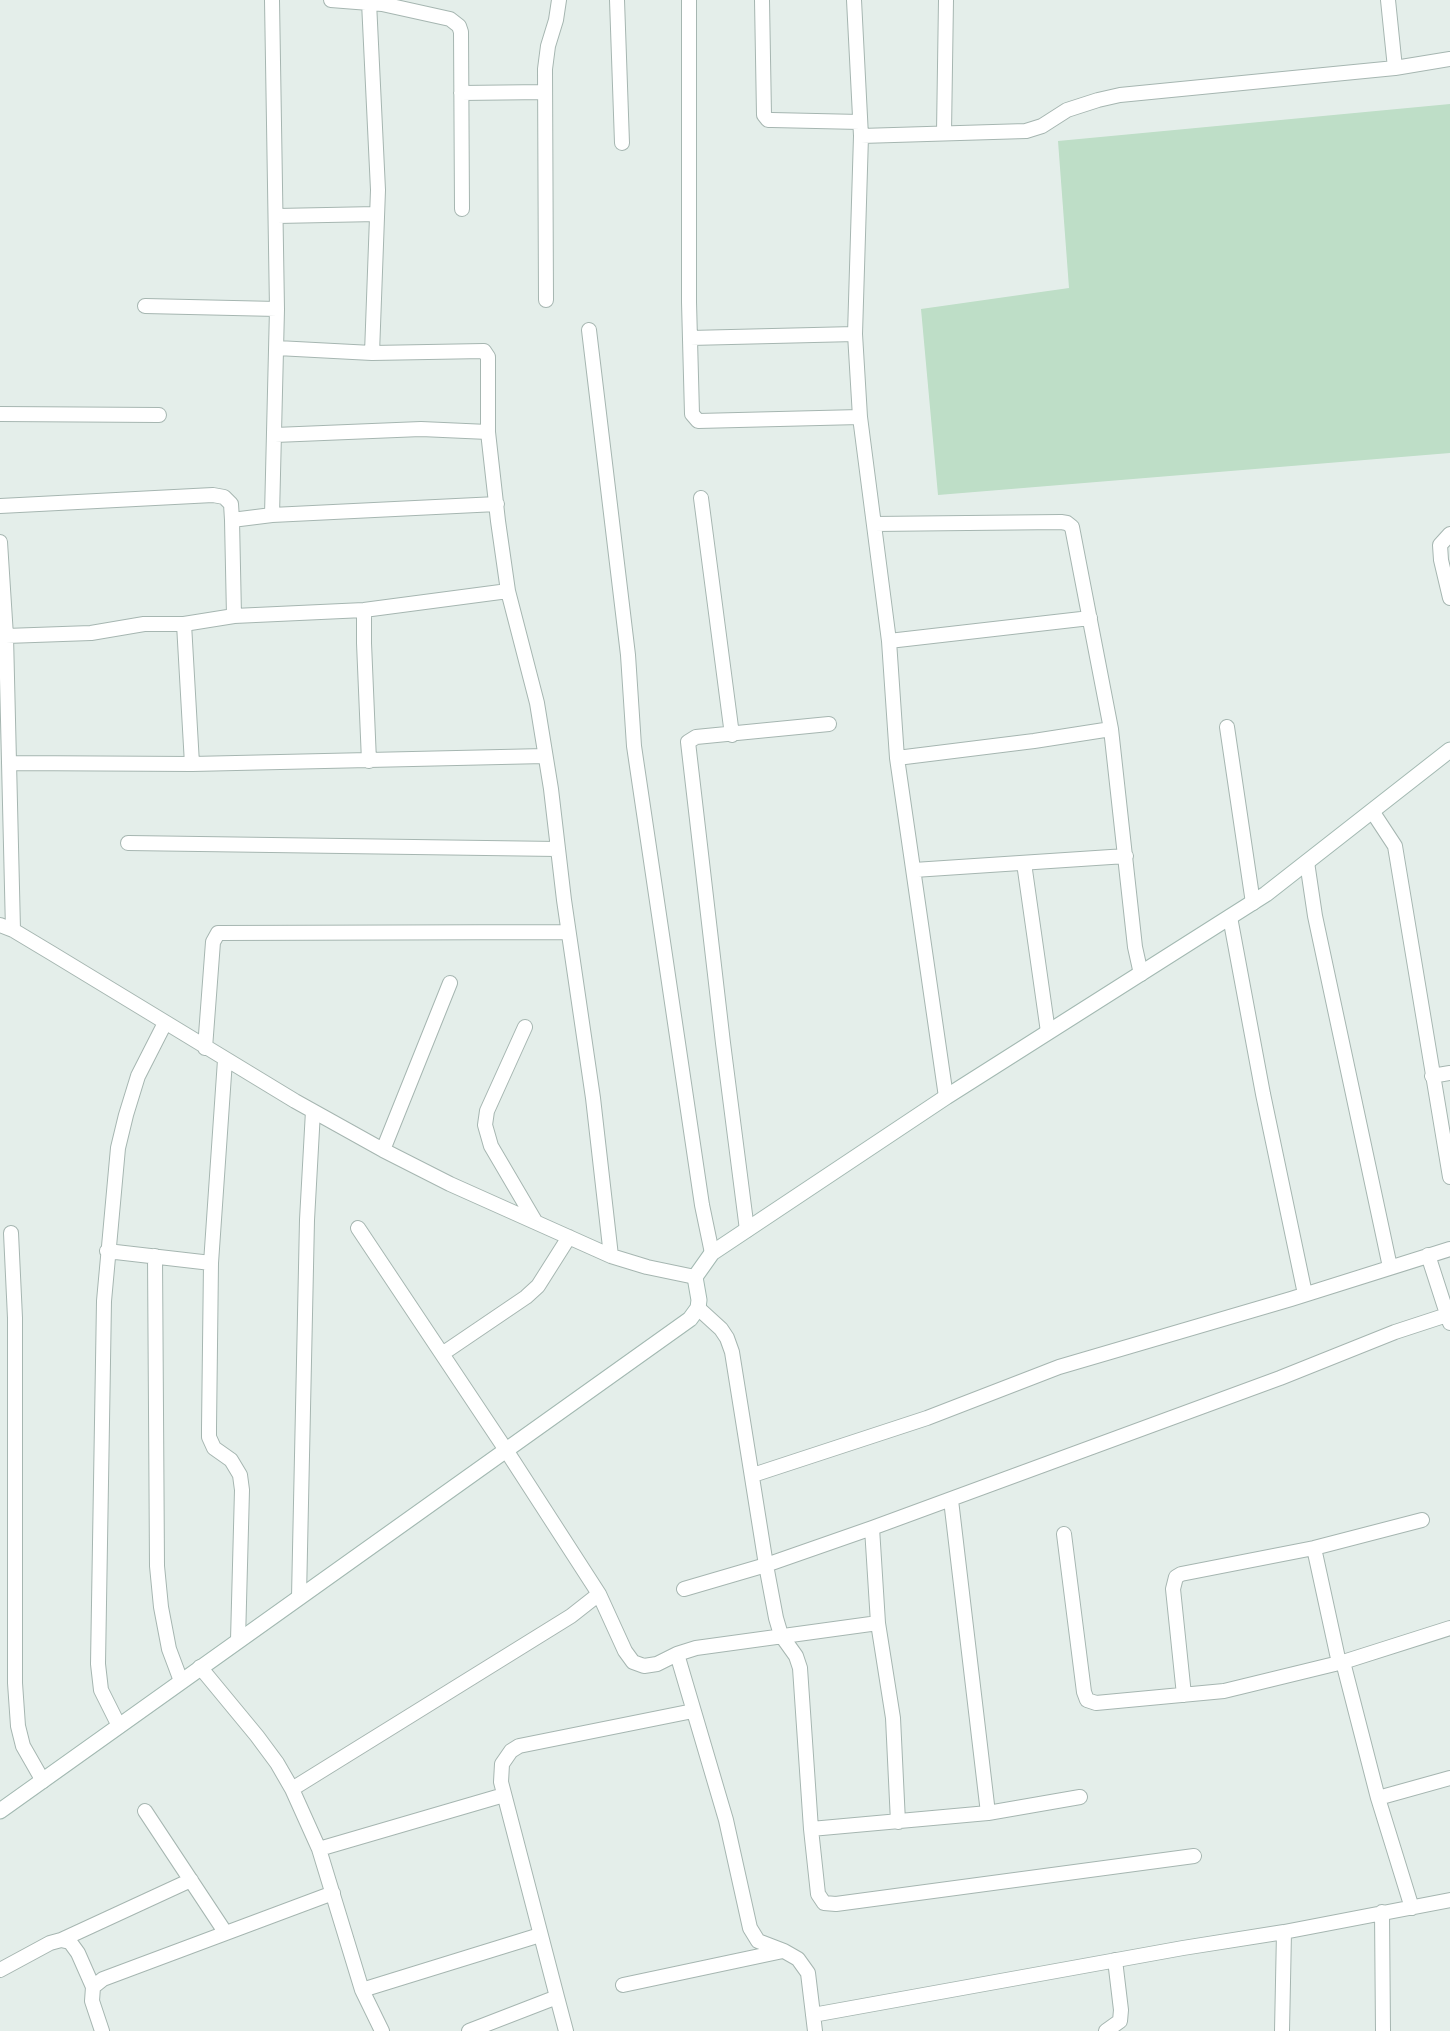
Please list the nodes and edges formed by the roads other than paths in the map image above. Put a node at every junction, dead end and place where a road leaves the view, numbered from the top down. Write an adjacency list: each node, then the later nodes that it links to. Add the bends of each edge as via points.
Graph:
1 (272, 0): 20 (street)
2 (330, 0): 10 (street)
3 (559, 0): 13 (street, via 546,56)
4 (617, 0): 17 (street)
5 (689, 0): 26 (street)
6 (762, 0): 15 (street, via 764,115 768,120)
7 (854, 0): 15 (street)
8 (946, 0): 16 (street)
9 (1388, 0): 12 (street)
10 (369, 2): 14 (street, via 455,22 461,32); 19 (street)
11 (1450, 59): 12 (street)
12 (1395, 68): 16 (street, via 1120,95 1067,110 1042,126 1026,131)
13 (545, 92): 14 (street); 21 (street)
14 (461, 93): 18 (street)
15 (861, 129): 16 (street); 25 (street)
16 (944, 132)
17 (622, 143)
18 (462, 208)
19 (377, 214): 20 (street); 28 (street)
20 (277, 216): 23 (street)
21 (546, 300)
22 (145, 306): 23 (street)
23 (277, 309): 27 (street)
24 (589, 330): 93 (street, via 628,655 634,746 702,1205)
25 (855, 334): 26 (street); 31 (street)
26 (690, 338): 31 (street, via 692,414 698,421)
27 (277, 348): 28 (street); 33 (street)
28 (372, 353): 32 (street, via 484,351 488,357)
29 (0, 414): 30 (street)
30 (159, 415)
31 (860, 417): 39 (street)
32 (488, 432): 33 (street, via 421,428); 35 (street)
33 (275, 435): 37 (street)
34 (701, 498): 54 (street)
35 (497, 504): 37 (street); 42 (street)
36 (0, 506): 38 (street, via 213,495 229,501)
37 (272, 515): 38 (street)
38 (232, 520): 45 (street)
39 (874, 524): 46 (street, via 1067,523 1074,533); 49 (street)
40 (1450, 534): 43 (street, via 1440,545 1440,560)
41 (0, 542): 48 (street)
42 (508, 591): 44 (street); 56 (street, via 537,703)
43 (1450, 598)
44 (364, 610): 45 (street); 58 (street)
45 (234, 616): 47 (street)
46 (1090, 618): 49 (street); 53 (street)
47 (184, 624): 48 (street, via 144,624 91,633); 60 (street)
48 (6, 636): 50 (street)
49 (889, 641): 57 (street)
50 (4, 675): 59 (street)
51 (829, 724): 54 (street)
52 (1227, 727): 69 (street)
53 (1111, 729): 57 (street); 65 (street)
54 (732, 735): 88 (street, via 696,737 689,741 688,746)
55 (1450, 750): 62 (street)
56 (546, 756): 58 (street); 64 (street)
57 (897, 758): 68 (street)
58 (370, 761): 60 (street)
59 (9, 763): 60 (street); 61 (street)
60 (192, 764)
61 (5, 792): 71 (street)
62 (1372, 811): 66 (street); 81 (street, via 1395,846)
63 (128, 842): 64 (street)
64 (557, 848): 72 (street)
65 (1126, 856): 67 (street); 73 (street, via 1135,947)
66 (1307, 862): 69 (street); 98 (street)
67 (1024, 863): 68 (street); 77 (street)
68 (914, 870): 82 (street)
69 (1253, 903): 70 (street)
70 (1230, 917): 73 (street); 101 (street)
71 (6, 928): 75 (street)
72 (568, 932): 78 (street, via 218,933 213,942); 96 (street, via 593,1098)
73 (1141, 974): 77 (street)
74 (450, 983): 84 (street)
75 (165, 1023): 78 (street); 92 (street, via 130,1098 118,1148)
76 (525, 1028): 86 (street, via 487,1111 484,1125 491,1146)
77 (1048, 1032): 82 (street)
78 (205, 1048): 79 (street)
79 (225, 1060): 83 (street); 97 (street)
80 (1450, 1073): 81 (street)
81 (1432, 1076): 85 (street)
82 (946, 1097): 88 (street)
83 (313, 1111): 84 (street); 115 (street, via 307,1220)
84 (383, 1150): 86 (street)
85 (1450, 1177)
86 (535, 1221): 90 (street)
87 (358, 1228): 104 (street)
88 (747, 1230): 93 (street)
89 (11, 1233): 100 (street)
90 (569, 1237): 96 (street); 104 (street, via 543,1278 526,1297)
91 (1450, 1249): 94 (street)
92 (108, 1251): 95 (street); 126 (street, via 100,1437 98,1664 101,1690)
93 (712, 1252): 99 (street)
94 (1428, 1254): 98 (street); 103 (street)
95 (156, 1256): 97 (street); 123 (street, via 156,1566 169,1649)
96 (611, 1256): 99 (street)
97 (211, 1262): 119 (street, via 210,1437 214,1448 232,1460 240,1475 242,1490)
98 (1390, 1267): 101 (street)
99 (695, 1277): 102 (street)
100 (7, 1287): 128 (street, via 18,1726 23,1746)
101 (1305, 1294): 106 (street, via 1059,1367 927,1418)
102 (698, 1308): 105 (street, via 690,1319); 106 (street, via 721,1329 732,1352)
103 (1449, 1319): 107 (street, via 1395,1332)
104 (442, 1354): 105 (street)
105 (506, 1450): 114 (street); 115 (street)
106 (753, 1475): 112 (street)
107 (950, 1500): 109 (street); 135 (street)
108 (1422, 1520): 111 (street)
109 (872, 1528): 112 (street); 116 (street)
110 (1064, 1534): 124 (street, via 1087,1700 1101,1704)
111 (1314, 1548): 121 (street); 124 (street, via 1176,1577 1173,1589)
112 (766, 1565): 113 (street); 118 (street)
113 (684, 1589)
114 (599, 1594): 120 (street, via 633,1662 644,1666 657,1664); 129 (street, via 571,1616)
115 (299, 1597): 119 (street)
116 (878, 1623): 118 (street); 136 (street, via 893,1718)
117 (1450, 1628): 121 (street)
118 (781, 1635): 120 (street); 137 (street, via 796,1656 800,1668)
119 (238, 1640): 122 (street)
120 (677, 1654): 125 (street)
121 (1341, 1662): 124 (street, via 1224,1691); 132 (street)
122 (200, 1667): 123 (street); 129 (street, via 257,1736)
123 (181, 1681): 126 (street)
124 (1184, 1695)
125 (693, 1711): 130 (street, via 519,1746 502,1764); 149 (street, via 726,1820 750,1928 758,1941)
126 (119, 1726): 128 (street)
127 (1450, 1778): 132 (street)
128 (43, 1781): 133 (street)
129 (292, 1789): 138 (street)
130 (504, 1795): 138 (street); 147 (street)
131 (1080, 1797): 135 (street)
132 (1378, 1798): 143 (street)
133 (0, 1810)
134 (145, 1811): 140 (street)
135 (988, 1813): 136 (street)
136 (898, 1822): 137 (street)
137 (810, 1829): 139 (street, via 818,1894 824,1903 836,1904)
138 (320, 1849): 141 (street)
139 (1194, 1856)
140 (191, 1880): 145 (street); 148 (street)
141 (333, 1893): 145 (street); 154 (street)
142 (1450, 1900): 143 (street)
143 (1412, 1908): 144 (street)
144 (1382, 1912): 146 (street); 164 (street)
145 (225, 1932): 153 (street, via 126,1969)
146 (1284, 1932): 150 (street); 163 (street)
147 (540, 1935): 154 (street); 155 (street)
148 (61, 1940): 151 (street); 153 (street, via 70,1942 78,1953)
149 (784, 1951): 152 (street); 156 (street, via 798,1959 808,1973)
150 (1116, 1960): 156 (street); 162 (street, via 1120,2021)
151 (0, 1970)
152 (623, 1985)
153 (93, 1987): 157 (street, via 92,2002)
154 (362, 1990): 158 (street)
155 (557, 1997): 159 (street); 160 (street)
156 (813, 2015): 161 (street)
157 (102, 2031)
158 (382, 2031)
159 (469, 2031)
160 (566, 2031)
161 (815, 2031)
162 (1106, 2031)
163 (1282, 2031)
164 (1383, 2031)

